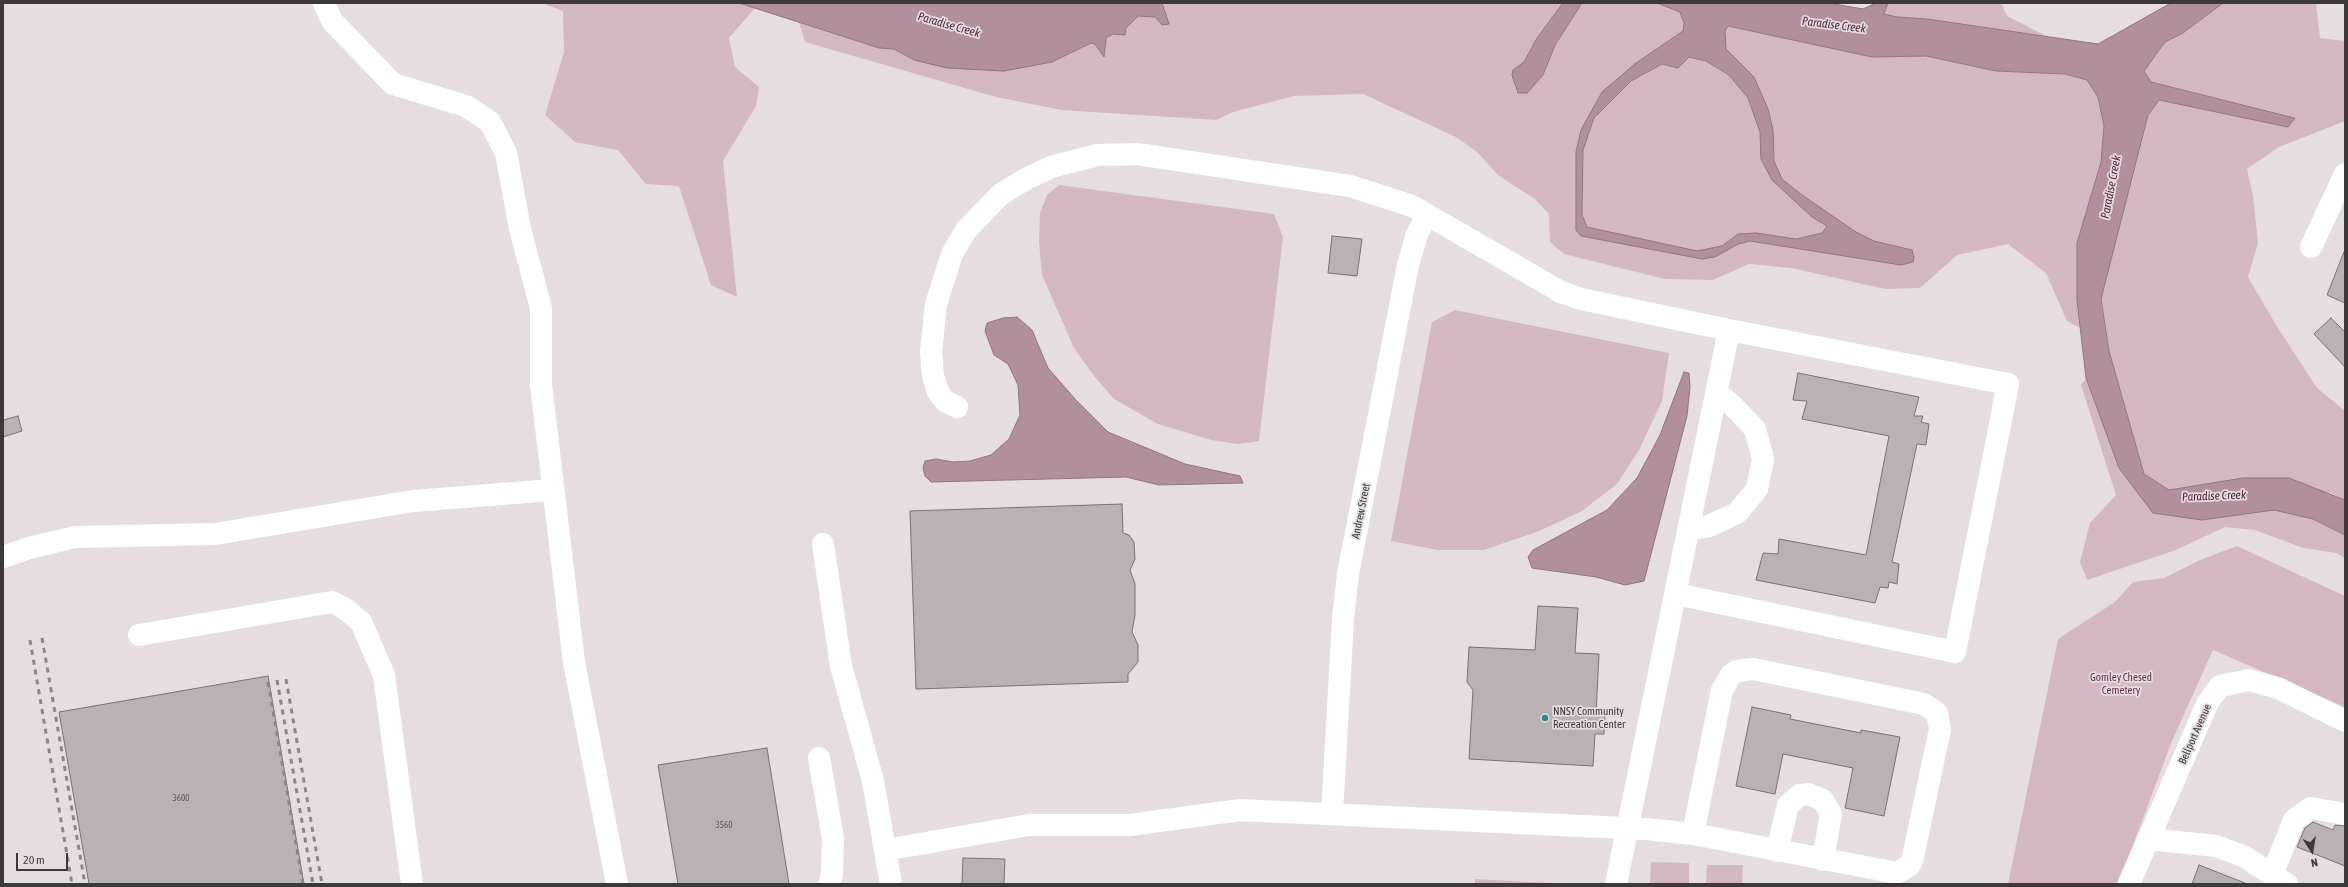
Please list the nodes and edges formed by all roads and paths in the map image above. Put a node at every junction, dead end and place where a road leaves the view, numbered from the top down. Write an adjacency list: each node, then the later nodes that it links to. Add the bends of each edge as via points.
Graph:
1 (324, 3): 8 (street, via 332,21 393,84 466,106 490,122 506,153 520,229 541,308 541,385)
2 (2345, 174): 4 (street)
3 (1427, 215): 5 (street, via 1561,292 1581,299); 7 (street, via 1394,199 1350,186 1137,154 1097,155 1051,167 1026,178 1001,194 983,211 966,230 944,276 936,304 931,352 933,376 938,392 945,401); 16 (street, Andrew Street, via 1417,234 1408,265 1348,574)
4 (2311, 247)
5 (1729, 330): 6 (street); 12 (street, via 2008,384 1960,629 1955,652)
6 (1717, 393): 9 (street); 9 (street, via 1755,429 1763,458 1762,466 1757,489 1737,513 1709,526)
7 (957, 407)
8 (553, 490): 11 (street, via 413,501 215,534 75,537); 26 (street, via 574,662)
9 (1689, 530): 12 (street)
10 (823, 544): 21 (street, via 841,666 873,781)
11 (3, 557)
12 (1676, 594): 18 (street)
13 (139, 636): 25 (street, via 332,602 361,622 384,675)
14 (2345, 721): 20 (street, Bellport Avenue, via 2278,688 2249,680 2220,686 2208,702)
15 (819, 758): 27 (street, via 833,838 832,875)
16 (1332, 813): 18 (street); 21 (street, via 1240,810 1130,825 1029,825)
17 (2345, 814): 24 (street, via 2311,808 2294,820)
18 (1628, 828): 19 (street); 29 (street)
19 (1693, 834): 22 (street); 23 (street, via 1722,690 1730,676 1737,671 1753,670 1931,707 1937,713 1940,729 1910,865 1897,873 1889,873)
20 (2148, 839): 24 (street, via 2216,846 2243,856); 30 (street, Bellport Avenue)
21 (885, 850): 28 (street)
22 (1777, 851): 23 (street); 23 (street, via 1788,805 1800,795 1808,794 1824,800 1831,814)
23 (1823, 860)
24 (2280, 880)
25 (412, 884)
26 (617, 884)
27 (829, 884)
28 (891, 884)
29 (1616, 884)
30 (2128, 884)

